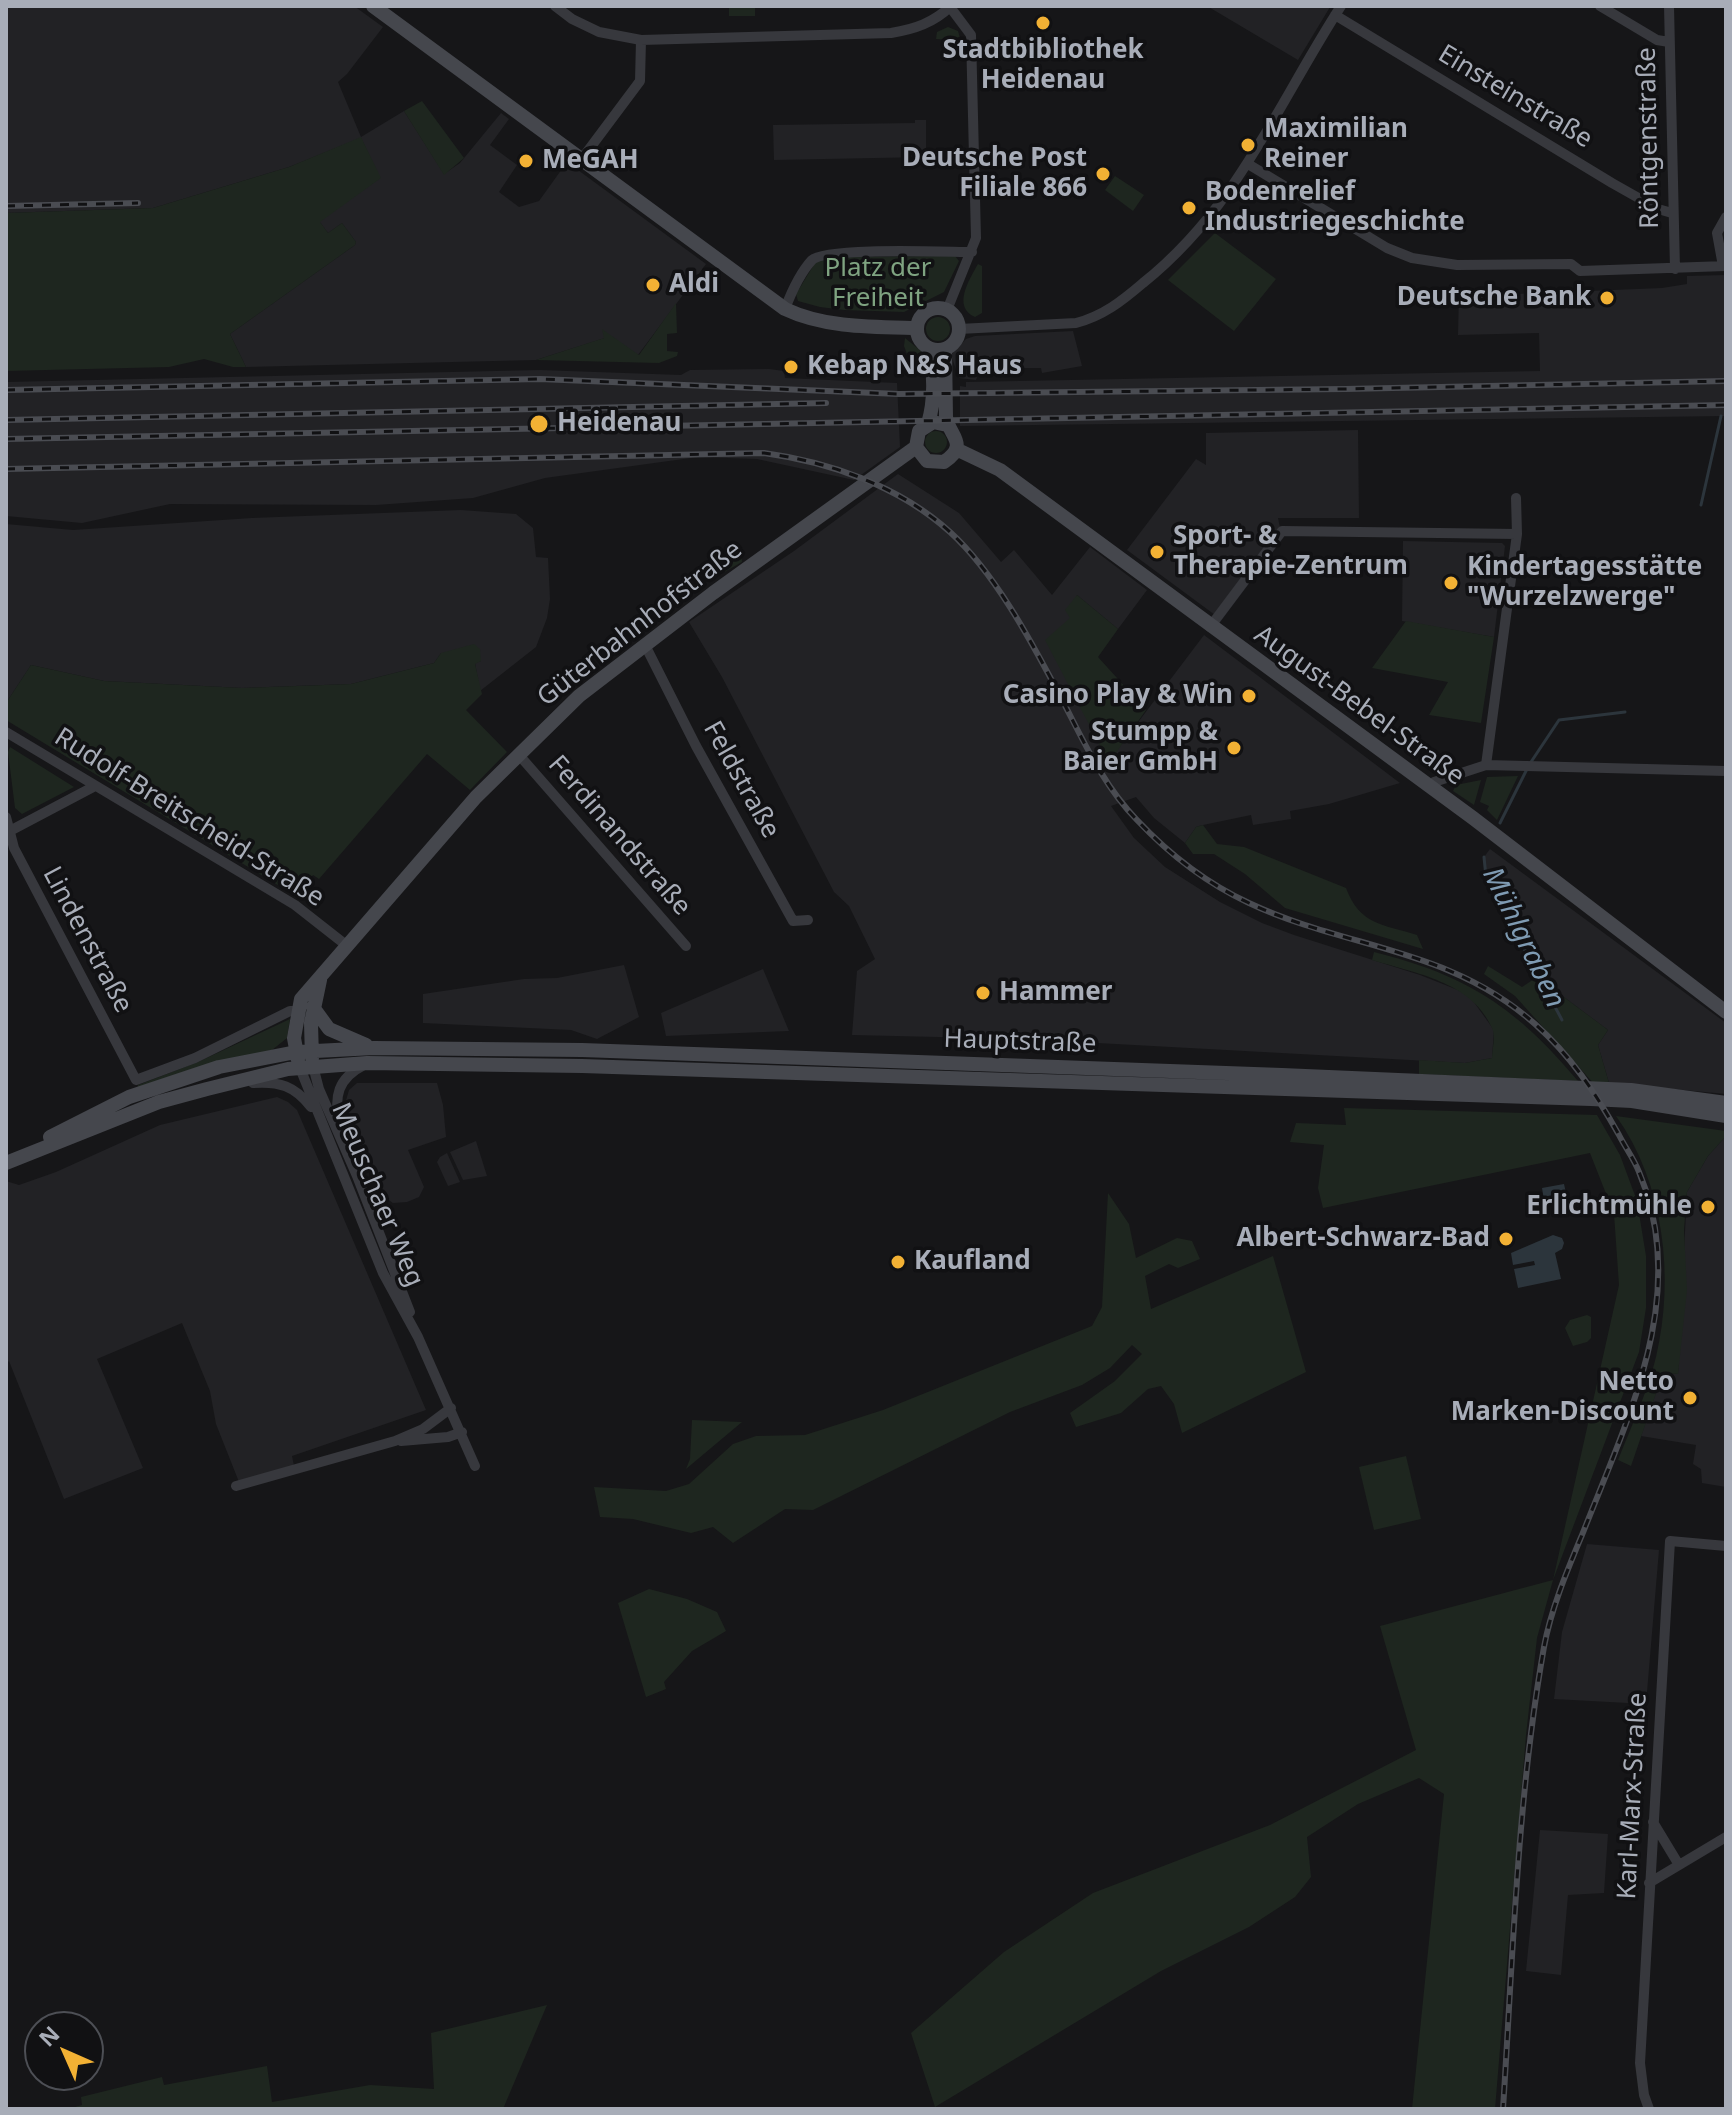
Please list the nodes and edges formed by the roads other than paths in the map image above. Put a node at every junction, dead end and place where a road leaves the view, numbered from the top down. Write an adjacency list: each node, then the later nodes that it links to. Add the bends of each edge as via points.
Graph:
1 (373, 6): 9 (main road)
2 (555, 6): 7 (street, via 599,32)
3 (1600, 6): 8 (street)
4 (1669, 6): 8 (street, Röntgenstraße)
5 (946, 8): 7 (street, via 930,23 891,33); 13 (street, via 971,35 976,238)
6 (1338, 11): 10 (street); 11 (street, Einsteinstraße, via 1612,183)
7 (641, 40): 9 (street, via 640,81)
8 (1669, 42): 11 (street, Röntgenstraße)
9 (581, 160): 16 (main road)
10 (1248, 164): 15 (street, via 1412,258 1457,265 1571,264 1580,271); 19 (street, via 1191,241 1106,312 1076,323)
11 (1672, 213): 15 (street, Röntgenstraße)
12 (1726, 217): 14 (street, via 1717,233)
13 (972, 252): 16 (street, via 822,255 813,259); 17 (street)
14 (1724, 266): 15 (street)
15 (1675, 269)
16 (785, 309): 18 (main road, via 823,322)
17 (947, 310): 18 (main road, via 927,311); 19 (main road)
18 (917, 328): 20 (main road)
19 (959, 329): 21 (main road)
20 (929, 348): 21 (main road); 22 (main road)
21 (945, 349): 23 (main road)
22 (928, 424): 23 (main road); 24 (main road, via 919,431)
23 (947, 425): 25 (main road, via 956,436)
24 (916, 447): 25 (main road, via 927,461 938,463); 29 (main road, Güterbahnhofstraße)
25 (956, 449): 28 (main road, August-Bebel-Straße, via 1000,470)
26 (1516, 498): 27 (street)
27 (1517, 534): 28 (street, via 1282,531); 32 (street)
28 (1210, 627): 35 (main road, August-Bebel-Straße)
29 (645, 645): 31 (main road, Güterbahnhofstraße, via 579,696); 38 (street, Feldstraße, via 793,921)
30 (6, 732): 34 (street, Rudolf-Breitscheid-Straße)
31 (519, 755): 39 (main road, Güterbahnhofstraße); 40 (street, Ferdinandstraße)
32 (1486, 765): 33 (street); 35 (street, via 1434,782)
33 (1726, 771)
34 (95, 786): 37 (street); 39 (street, Rudolf-Breitscheid-Straße, via 295,905)
35 (1430, 788): 44 (main road, August-Bebel-Straße)
36 (6, 817): 37 (street, Lindenstraße)
37 (7, 832): 43 (street, Lindenstraße, via 136,1080)
38 (808, 920)
39 (346, 945): 41 (main road, Güterbahnhofstraße)
40 (686, 946)
41 (322, 974): 42 (main road, Güterbahnhofstraße); 43 (main road, Güterbahnhofstraße)
42 (313, 1007): 45 (main road, via 329,1029); 46 (main road, Güterbahnhofstraße)
43 (297, 1011): 46 (main road, via 294,1038)
44 (1726, 1012)
45 (374, 1048): 46 (main road, Hauptstraße); 49 (main road, Hauptstraße, via 582,1050 1267,1074 1631,1090)
46 (305, 1059): 47 (main road, Hauptstraße); 48 (main road); 51 (street, Meuschaer Weg); 52 (street, Meuschaer Weg); 53 (main road, via 219,1067 129,1097)
47 (367, 1063): 50 (main road, Hauptstraße, via 1591,1099); 52 (street, via 346,1076 337,1090)
48 (207, 1089): 51 (street, via 283,1084 300,1094); 53 (main road)
49 (1726, 1103)
50 (1726, 1116)
51 (319, 1118): 55 (street, Meuschaer Weg, via 383,1273)
52 (346, 1149): 55 (street, Meuschaer Weg)
53 (23, 1155): 54 (main road)
54 (6, 1163)
55 (418, 1337): 56 (street, Meuschaer Weg)
56 (451, 1408): 57 (street, Meuschaer Weg); 58 (street)
57 (462, 1432): 58 (street); 59 (street, Meuschaer Weg)
58 (395, 1441): 60 (street)
59 (475, 1466)
60 (236, 1486)
61 (1726, 1546): 62 (street, Karl-Marx-Straße, via 1670,1541)
62 (1653, 1822): 64 (street); 65 (street, Karl-Marx-Straße)
63 (1726, 1837): 64 (street)
64 (1679, 1865): 65 (street)
65 (1649, 1883): 66 (street, Karl-Marx-Straße, via 1640,2063)
66 (1649, 2109)

